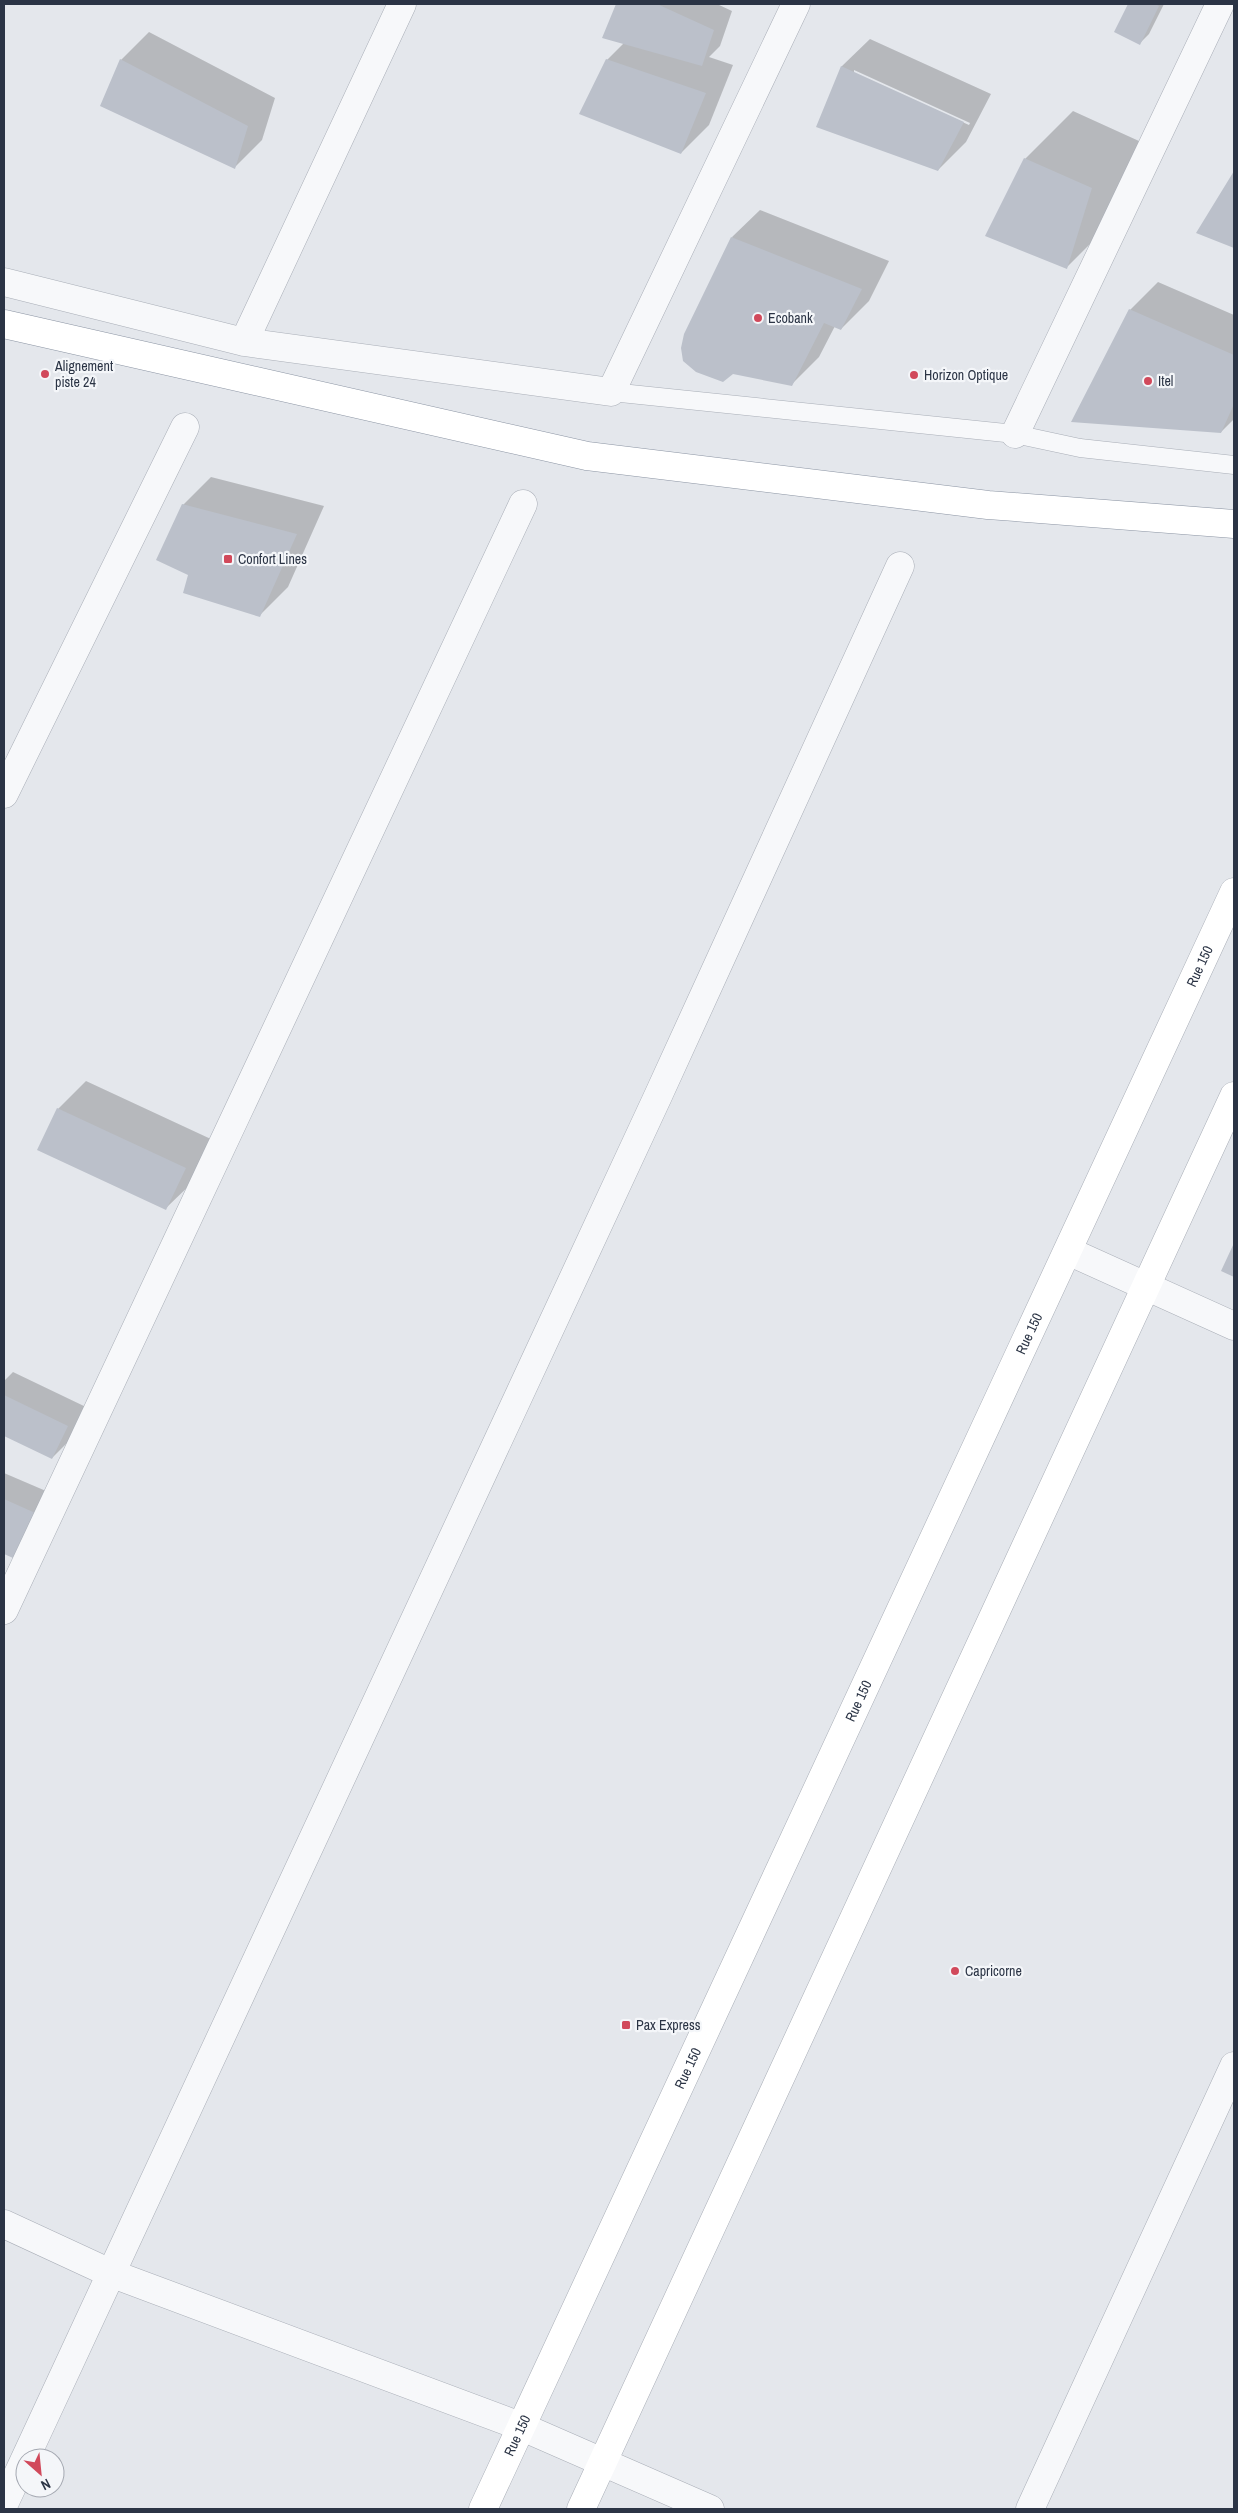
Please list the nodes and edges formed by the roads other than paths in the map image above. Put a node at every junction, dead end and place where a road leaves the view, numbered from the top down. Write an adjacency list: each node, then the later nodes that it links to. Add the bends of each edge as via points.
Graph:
1 (402, 4): 6 (street)
2 (796, 4): 7 (street)
3 (1220, 4): 9 (street)
4 (4, 282): 6 (street)
5 (4, 324): 12 (main road, via 587,456 988,505)
6 (244, 342): 7 (street)
7 (611, 392): 9 (lane)
8 (185, 426): 14 (street)
9 (1016, 434): 10 (lane, via 1080,448)
10 (1234, 465)
11 (523, 504): 20 (street)
12 (1234, 524)
13 (900, 566): 23 (street, via 654,1106)
14 (4, 794)
15 (1234, 892): 17 (main road, Rue 150)
16 (1234, 1096): 18 (main road)
17 (1068, 1251): 18 (street); 24 (main road, Rue 150)
18 (1147, 1287): 19 (street); 25 (main road)
19 (1234, 1326)
20 (4, 1610)
21 (1234, 2066): 30 (street)
22 (4, 2224): 23 (street)
23 (110, 2272): 24 (street); 26 (street)
24 (520, 2426): 25 (street); 27 (main road, Rue 150)
25 (603, 2461): 28 (main road); 29 (street)
26 (4, 2504)
27 (483, 2509)
28 (581, 2509)
29 (710, 2509)
30 (1030, 2509)

